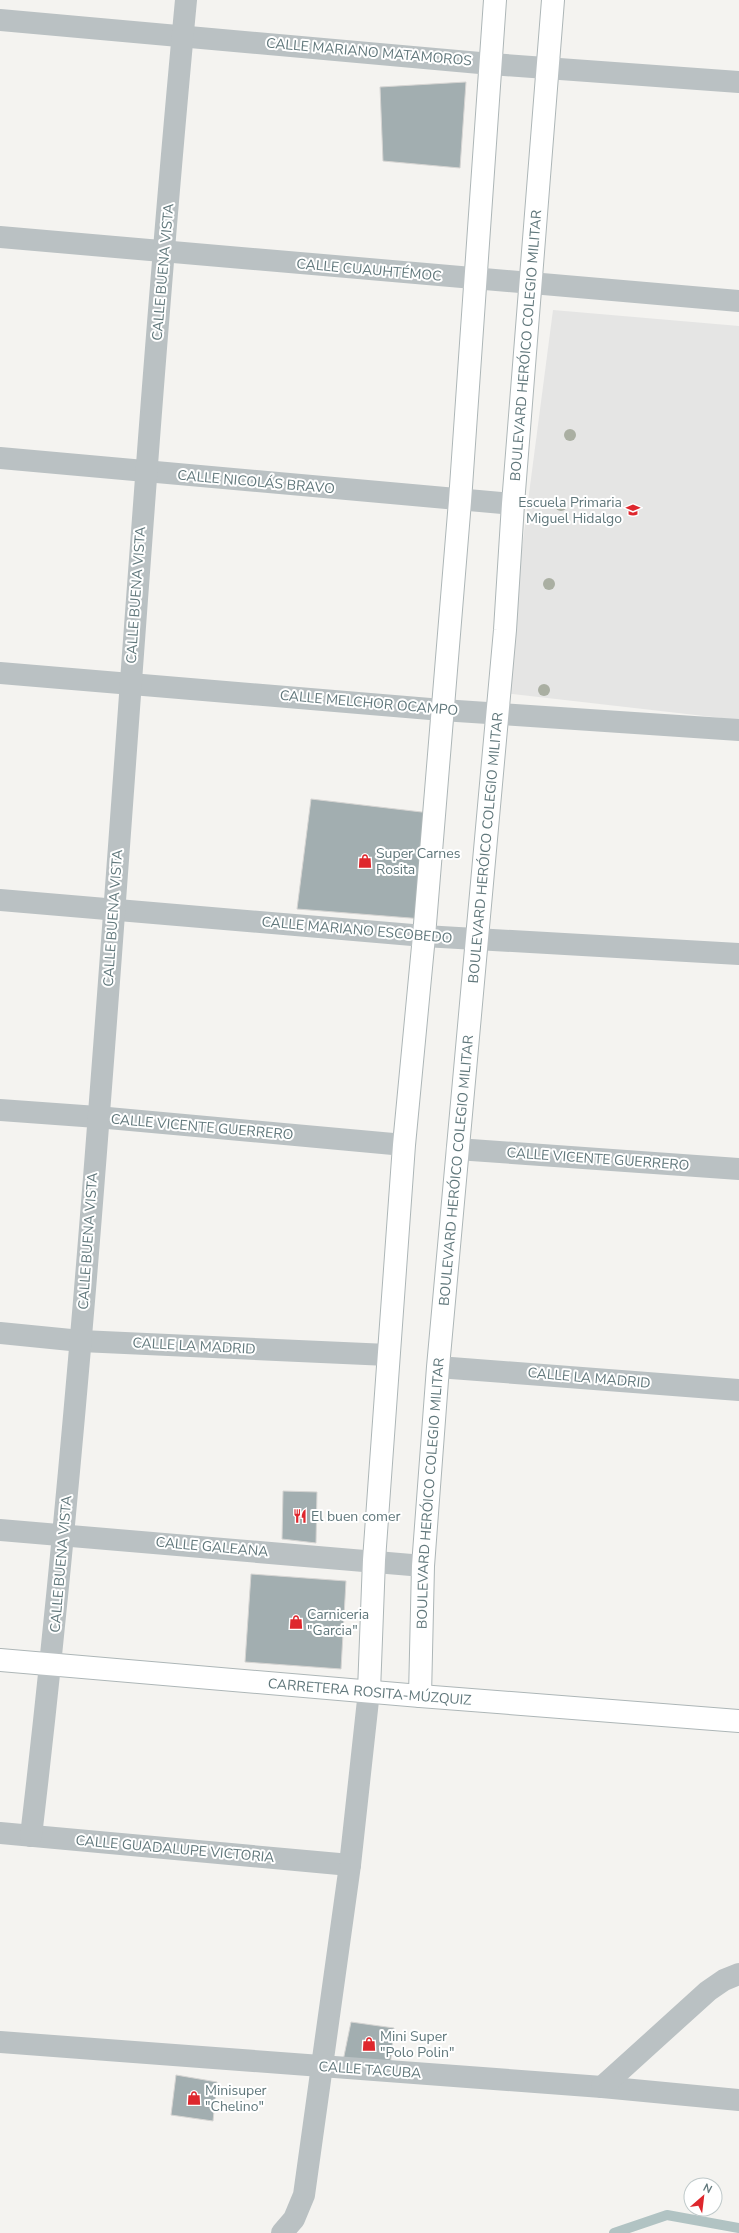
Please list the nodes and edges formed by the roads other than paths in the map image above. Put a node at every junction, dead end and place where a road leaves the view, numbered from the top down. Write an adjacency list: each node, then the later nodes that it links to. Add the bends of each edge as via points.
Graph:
1 (186, 0): 5 (street, CALLE BUENA VISTA)
2 (495, 0): 6 (street)
3 (553, 0): 7 (street, BOULEVARD HERÓICO COLEGIO MILITAR)
4 (0, 20): 5 (street, CALLE MARIANO MATAMOROS)
5 (183, 35): 6 (street, CALLE MARIANO MATAMOROS); 10 (street, CALLE BUENA VISTA)
6 (491, 64): 7 (street, CALLE MARIANO MATAMOROS); 11 (street)
7 (548, 68): 8 (street, CALLE MARIANO MATAMOROS); 12 (street, BOULEVARD HERÓICO COLEGIO MILITAR)
8 (739, 82)
9 (0, 237): 10 (street, CALLE CUAUHTÉMOC)
10 (165, 253): 11 (street, CALLE CUAUHTÉMOC); 15 (street, CALLE BUENA VISTA)
11 (477, 279): 12 (street, CALLE CUAUHTÉMOC); 16 (street)
12 (531, 283): 13 (street, CALLE CUAUHTÉMOC); 17 (street, BOULEVARD HERÓICO COLEGIO MILITAR)
13 (739, 301)
14 (0, 458): 15 (street, CALLE NICOLÁS BRAVO)
15 (145, 472): 16 (street, CALLE NICOLÁS BRAVO); 19 (street, CALLE BUENA VISTA)
16 (460, 500): 17 (street, CALLE NICOLÁS BRAVO); 20 (street)
17 (513, 504): 21 (street, BOULEVARD HERÓICO COLEGIO MILITAR, via 505,630)
18 (0, 673): 19 (street, CALLE MELCHOR OCAMPO)
19 (129, 683): 20 (street, CALLE MELCHOR OCAMPO); 24 (street, CALLE BUENA VISTA)
20 (442, 710): 21 (street, CALLE MELCHOR OCAMPO); 25 (street)
21 (496, 713): 22 (street, CALLE MELCHOR OCAMPO); 26 (street, BOULEVARD HERÓICO COLEGIO MILITAR)
22 (739, 730)
23 (0, 900): 24 (street, CALLE MARIANO ESCOBEDO)
24 (114, 910): 25 (street, CALLE MARIANO ESCOBEDO); 29 (street, CALLE BUENA VISTA)
25 (424, 936): 26 (street, CALLE MARIANO ESCOBEDO); 30 (street)
26 (476, 939): 27 (street, CALLE MARIANO ESCOBEDO); 31 (street, BOULEVARD HERÓICO COLEGIO MILITAR)
27 (739, 954)
28 (0, 1110): 29 (street, CALLE VICENTE GUERRERO)
29 (97, 1117): 30 (street, CALLE VICENTE GUERRERO); 34 (street, CALLE BUENA VISTA)
30 (404, 1145): 35 (street)
31 (457, 1149): 32 (street, CALLE VICENTE GUERRERO); 36 (street, BOULEVARD HERÓICO COLEGIO MILITAR)
32 (739, 1169)
33 (0, 1333): 34 (street, CALLE LA MADRID)
34 (81, 1341): 35 (street, CALLE LA MADRID); 39 (street, CALLE BUENA VISTA)
35 (388, 1355): 40 (street)
36 (438, 1367): 37 (street, CALLE LA MADRID); 41 (street, BOULEVARD HERÓICO COLEGIO MILITAR)
37 (739, 1390)
38 (0, 1530): 39 (street, CALLE GALEANA)
39 (64, 1535): 40 (street, CALLE GALEANA); 43 (street, CALLE BUENA VISTA)
40 (374, 1560): 41 (street, CALLE GALEANA); 44 (street)
41 (423, 1566): 45 (street, BOULEVARD HERÓICO COLEGIO MILITAR)
42 (0, 1660): 43 (street, CARRETERA ROSITA-MÚZQUIZ)
43 (51, 1664): 44 (street, CARRETERA ROSITA-MÚZQUIZ); 48 (street, CALLE BUENA VISTA)
44 (369, 1691): 45 (street, CARRETERA ROSITA-MÚZQUIZ); 49 (street)
45 (420, 1696): 46 (street, CARRETERA ROSITA-MÚZQUIZ)
46 (739, 1721)
47 (0, 1833): 48 (street, CALLE GUADALUPE VICTORIA)
48 (31, 1836): 49 (street, CALLE GUADALUPE VICTORIA)
49 (350, 1864): 52 (street)
50 (739, 1974): 53 (street, via 708,1991)
51 (0, 2042): 52 (street, CALLE TACUBA)
52 (321, 2066): 53 (street, CALLE TACUBA); 55 (street, via 304,2195 294,2219)
53 (602, 2087): 54 (street, CALLE TACUBA)
54 (739, 2100)
55 (282, 2233)

